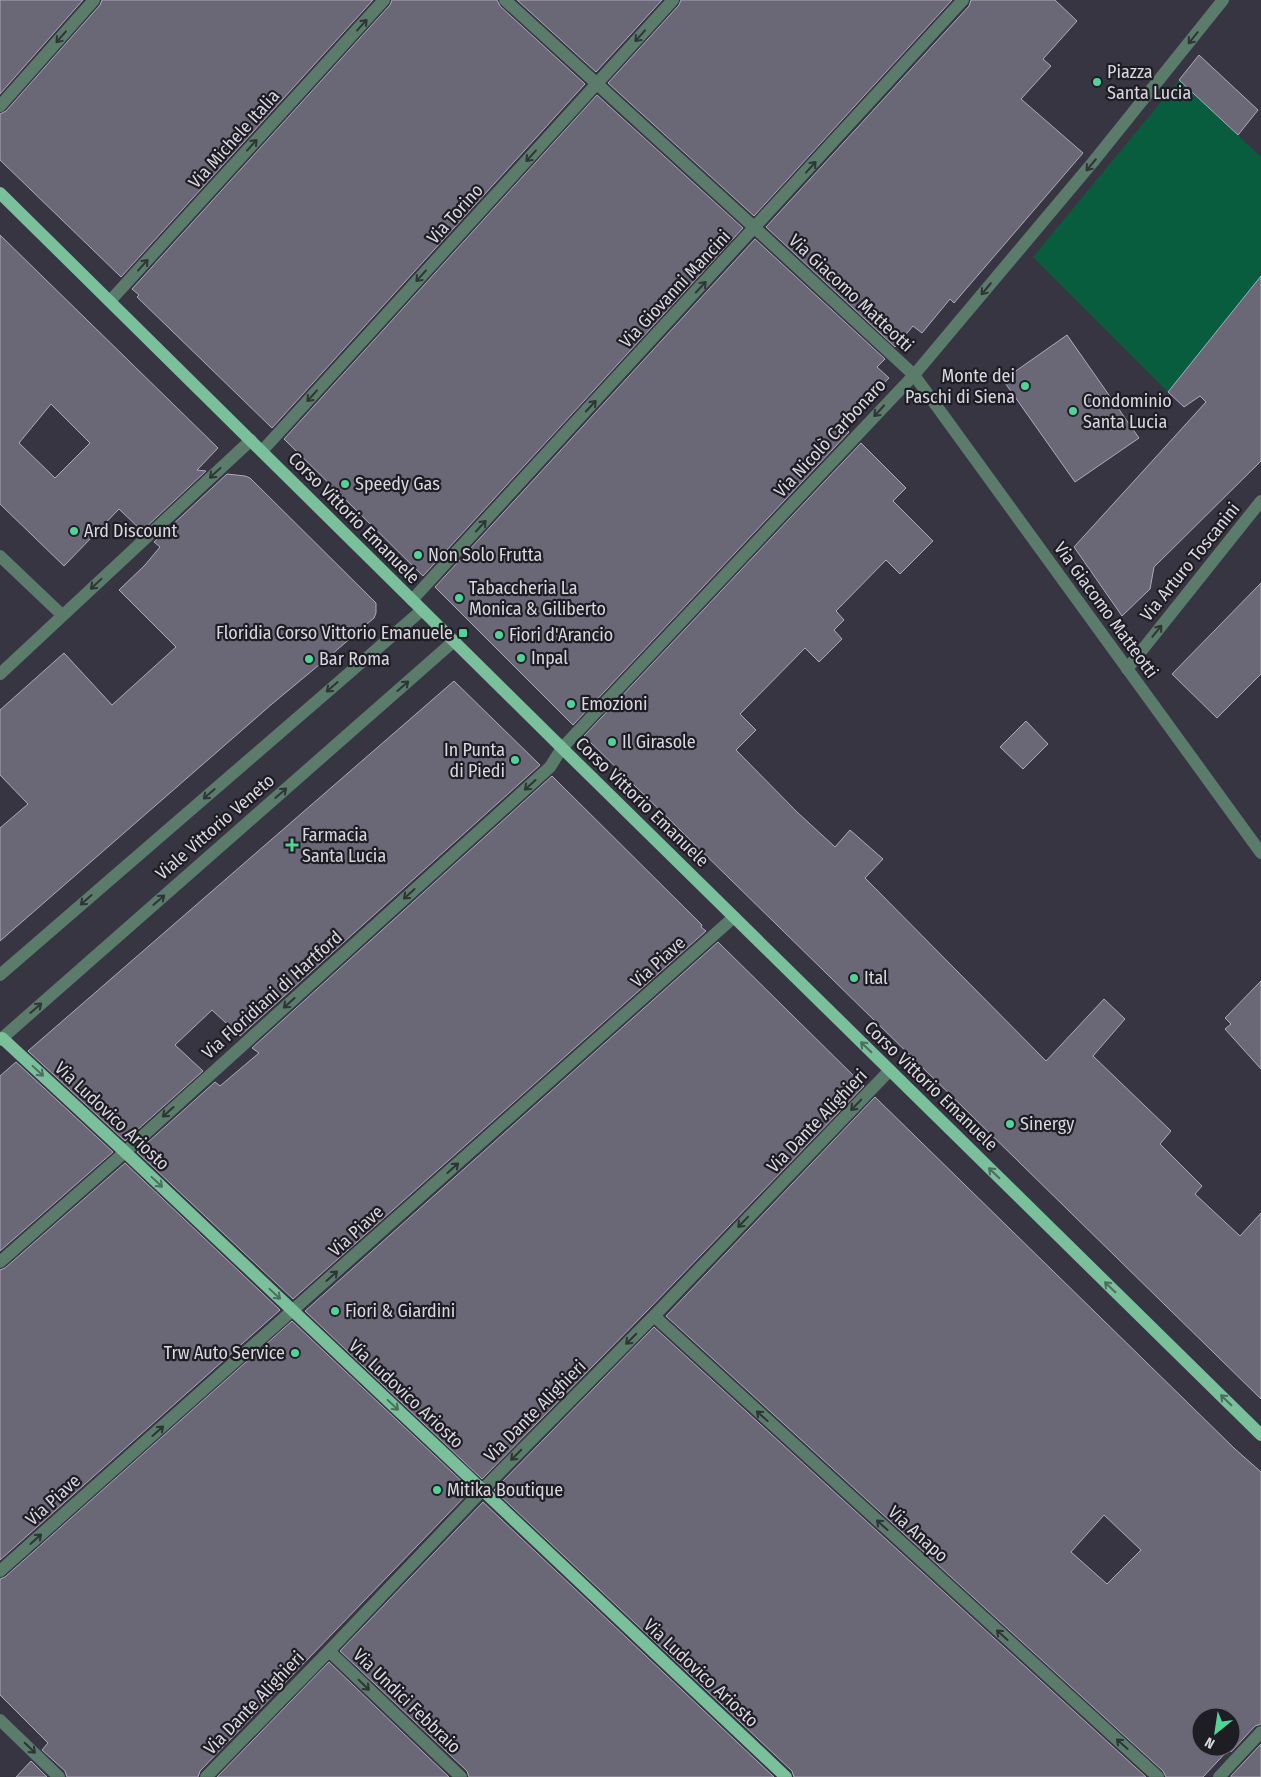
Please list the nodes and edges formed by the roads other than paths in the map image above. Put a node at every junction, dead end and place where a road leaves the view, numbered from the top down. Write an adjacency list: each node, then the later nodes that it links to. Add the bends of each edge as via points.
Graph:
1 (94, 0): 8 (street, one-way to 8)
2 (384, 0): 11 (street, Via Michele Italia, one-way to 2)
3 (505, 0): 7 (street, Via Giacomo Matteotti)
4 (673, 0): 7 (street, Via Torino, one-way to 7)
5 (963, 0): 10 (street, Via Giovanni Mancini, one-way to 5)
6 (1223, 0): 12 (street, Via Nicolò Carbonaro, one-way to 12, via 1093,162)
7 (597, 83): 10 (street, Via Giacomo Matteotti); 14 (street, Via Torino, one-way to 14)
8 (0, 106)
9 (0, 193): 11 (main road, Corso Vittorio Emanuele)
10 (755, 228): 12 (street, Via Giacomo Matteotti); 17 (street, Via Giovanni Mancini, one-way to 10)
11 (110, 301): 13 (main road, Corso Vittorio Emanuele)
12 (914, 375): 21 (street, Via Giacomo Matteotti); 23 (street, Via Nicolò Carbonaro, one-way to 23)
13 (251, 440): 14 (main road, Corso Vittorio Emanuele); 19 (street, one-way to 19)
14 (262, 450): 17 (main road, Corso Vittorio Emanuele)
15 (1261, 501): 21 (street, Via Arturo Toscanini, one-way to 15)
16 (0, 556): 19 (street)
17 (412, 600): 18 (main road, Corso Vittorio Emanuele)
18 (422, 610): 20 (main road, Corso Vittorio Emanuele); 26 (street, Viale Vittorio Veneto, one-way to 26)
19 (62, 615): 22 (street)
20 (454, 641): 23 (main road, Corso Vittorio Emanuele); 27 (street, Viale Vittorio Veneto, one-way to 20)
21 (1127, 669): 24 (street, Via Giacomo Matteotti)
22 (0, 674)
23 (562, 748): 25 (main road, Corso Vittorio Emanuele); 29 (street, Via Floridiani di Hartford, one-way to 29, via 550,767)
24 (1261, 853)
25 (734, 917): 28 (main road, Corso Vittorio Emanuele, one-way to 25); 31 (street, Via Piave, one-way to 25)
26 (0, 975)
27 (1, 1039): 29 (main road, Via Ludovico Ariosto, one-way to 29)
28 (890, 1070): 32 (street, Via Dante Alighieri, one-way to 32); 33 (main road, Corso Vittorio Emanuele, one-way to 28)
29 (125, 1152): 30 (street, Via Floridiani di Hartford); 31 (main road, Via Ludovico Ariosto, one-way to 31)
30 (0, 1262)
31 (293, 1311): 34 (main road, Via Ludovico Ariosto, one-way to 34); 35 (street, Via Piave, one-way to 31)
32 (654, 1316): 34 (street, Via Dante Alighieri, one-way to 34); 43 (street, Via Anapo, one-way to 32)
33 (1261, 1435)
34 (482, 1490): 36 (street, Via Dante Alighieri); 42 (main road, Via Ludovico Ariosto)
35 (0, 1571)
36 (329, 1651): 40 (street, Via Dante Alighieri); 41 (street, Via Undici Febbraio, one-way to 41)
37 (0, 1720): 39 (street, one-way to 39)
38 (1261, 1732): 44 (street)
39 (59, 1777)
40 (206, 1777)
41 (461, 1777)
42 (786, 1777)
43 (1158, 1777)
44 (1219, 1777)

